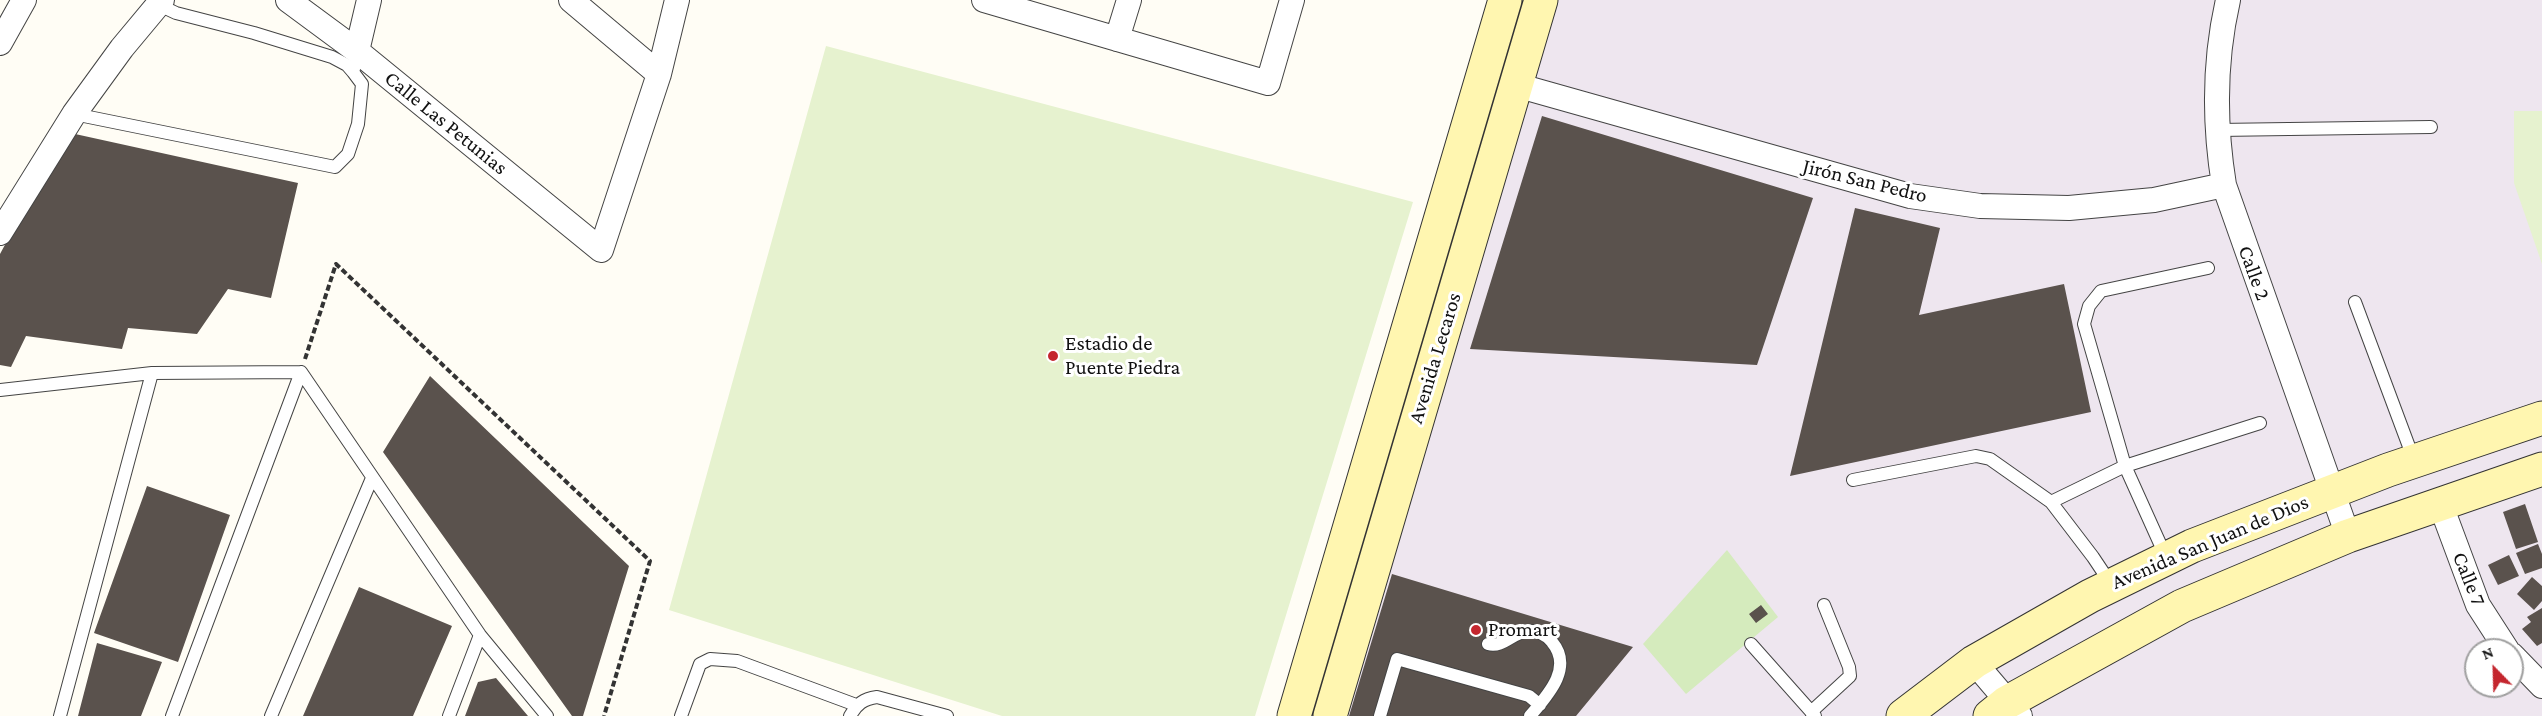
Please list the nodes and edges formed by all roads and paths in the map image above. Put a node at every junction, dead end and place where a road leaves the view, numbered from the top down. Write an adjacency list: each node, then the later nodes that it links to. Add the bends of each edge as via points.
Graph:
1 (24, 0): 14 (street)
2 (288, 0): 15 (street, Calle Las Petunias)
3 (369, 0): 15 (street)
4 (571, 0): 16 (street)
5 (677, 0): 16 (street)
6 (984, 0): 13 (street)
7 (1129, 0): 13 (street)
8 (1292, 0): 13 (street, via 1268,83)
9 (1505, 0): 62 (main road, Avenida Lecaros)
10 (1540, 0): 17 (main road, Avenida Lecaros)
11 (2228, 0): 20 (street, Calle 2, via 2218,63)
12 (160, 2): 15 (lane, via 176,13 254,33 347,65); 18 (street)
13 (1117, 39)
14 (0, 43)
15 (355, 61): 16 (street, Calle Las Petunias, via 601,250); 18 (lane, via 362,84 358,124 348,154 335,167)
16 (659, 74)
17 (1515, 85): 21 (street, Jirón San Pedro, via 1910,196 1980,206 2069,208 2154,200); 63 (main road, Avenida Lecaros, via 1365,610)
18 (74, 114): 22 (street)
19 (2431, 126): 20 (lane)
20 (2218, 130): 21 (street, Calle 2)
21 (2224, 185): 35 (street, Calle 2)
22 (0, 233)
23 (2208, 268): 31 (lane, via 2101,291 2089,306 2084,324)
24 (2355, 302): 30 (lane)
25 (300, 372): 26 (lane); 33 (lane); 55 (lane); 59 (path, via 336,264 650,561)
26 (152, 373): 27 (lane); 54 (lane)
27 (0, 390)
28 (2542, 418): 30 (main road, Avenida San Juan de Dios)
29 (2260, 423): 31 (lane)
30 (2401, 465): 35 (main road, Avenida San Juan de Dios); 38 (main road)
31 (2125, 466): 36 (lane); 40 (lane)
32 (2542, 469): 37 (main road)
33 (372, 478): 43 (lane); 56 (lane)
34 (1854, 480): 36 (lane, via 1976,456 1990,459)
35 (2331, 490): 39 (street, Calle 2); 40 (main road, Avenida San Juan de Dios)
36 (2051, 502): 41 (lane)
37 (2440, 503): 38 (main road); 44 (street, Calle 7, via 2478,605)
38 (2404, 515): 39 (main road)
39 (2348, 536): 52 (main road, via 2182,606)
40 (2167, 558): 41 (main road, Avenida San Juan de Dios)
41 (2111, 585): 47 (main road, Avenida San Juan de Dios)
42 (1824, 604): 53 (lane, via 1850,676)
43 (480, 635): 57 (lane); 58 (lane)
44 (2499, 638)
45 (1488, 644): 50 (lane, via 1498,645 1526,631 1545,635 1552,642 1560,658 1558,676)
46 (1751, 644): 53 (lane)
47 (1974, 662): 52 (street); 66 (main road, Avenida San Juan de Dios)
48 (2524, 667): 49 (street)
49 (2542, 686)
50 (1543, 701): 64 (lane, via 1397,659); 65 (lane)
51 (853, 711): 60 (lane, via 737,661 710,659 700,664); 61 (lane, via 867,699 877,697)
52 (2006, 712)
53 (1813, 714)
54 (60, 716)
55 (172, 716)
56 (272, 716)
57 (449, 716)
58 (547, 716)
59 (604, 716)
60 (681, 716)
61 (947, 716)
62 (1294, 716)
63 (1330, 716)
64 (1380, 716)
65 (1530, 716)
66 (1903, 716)

